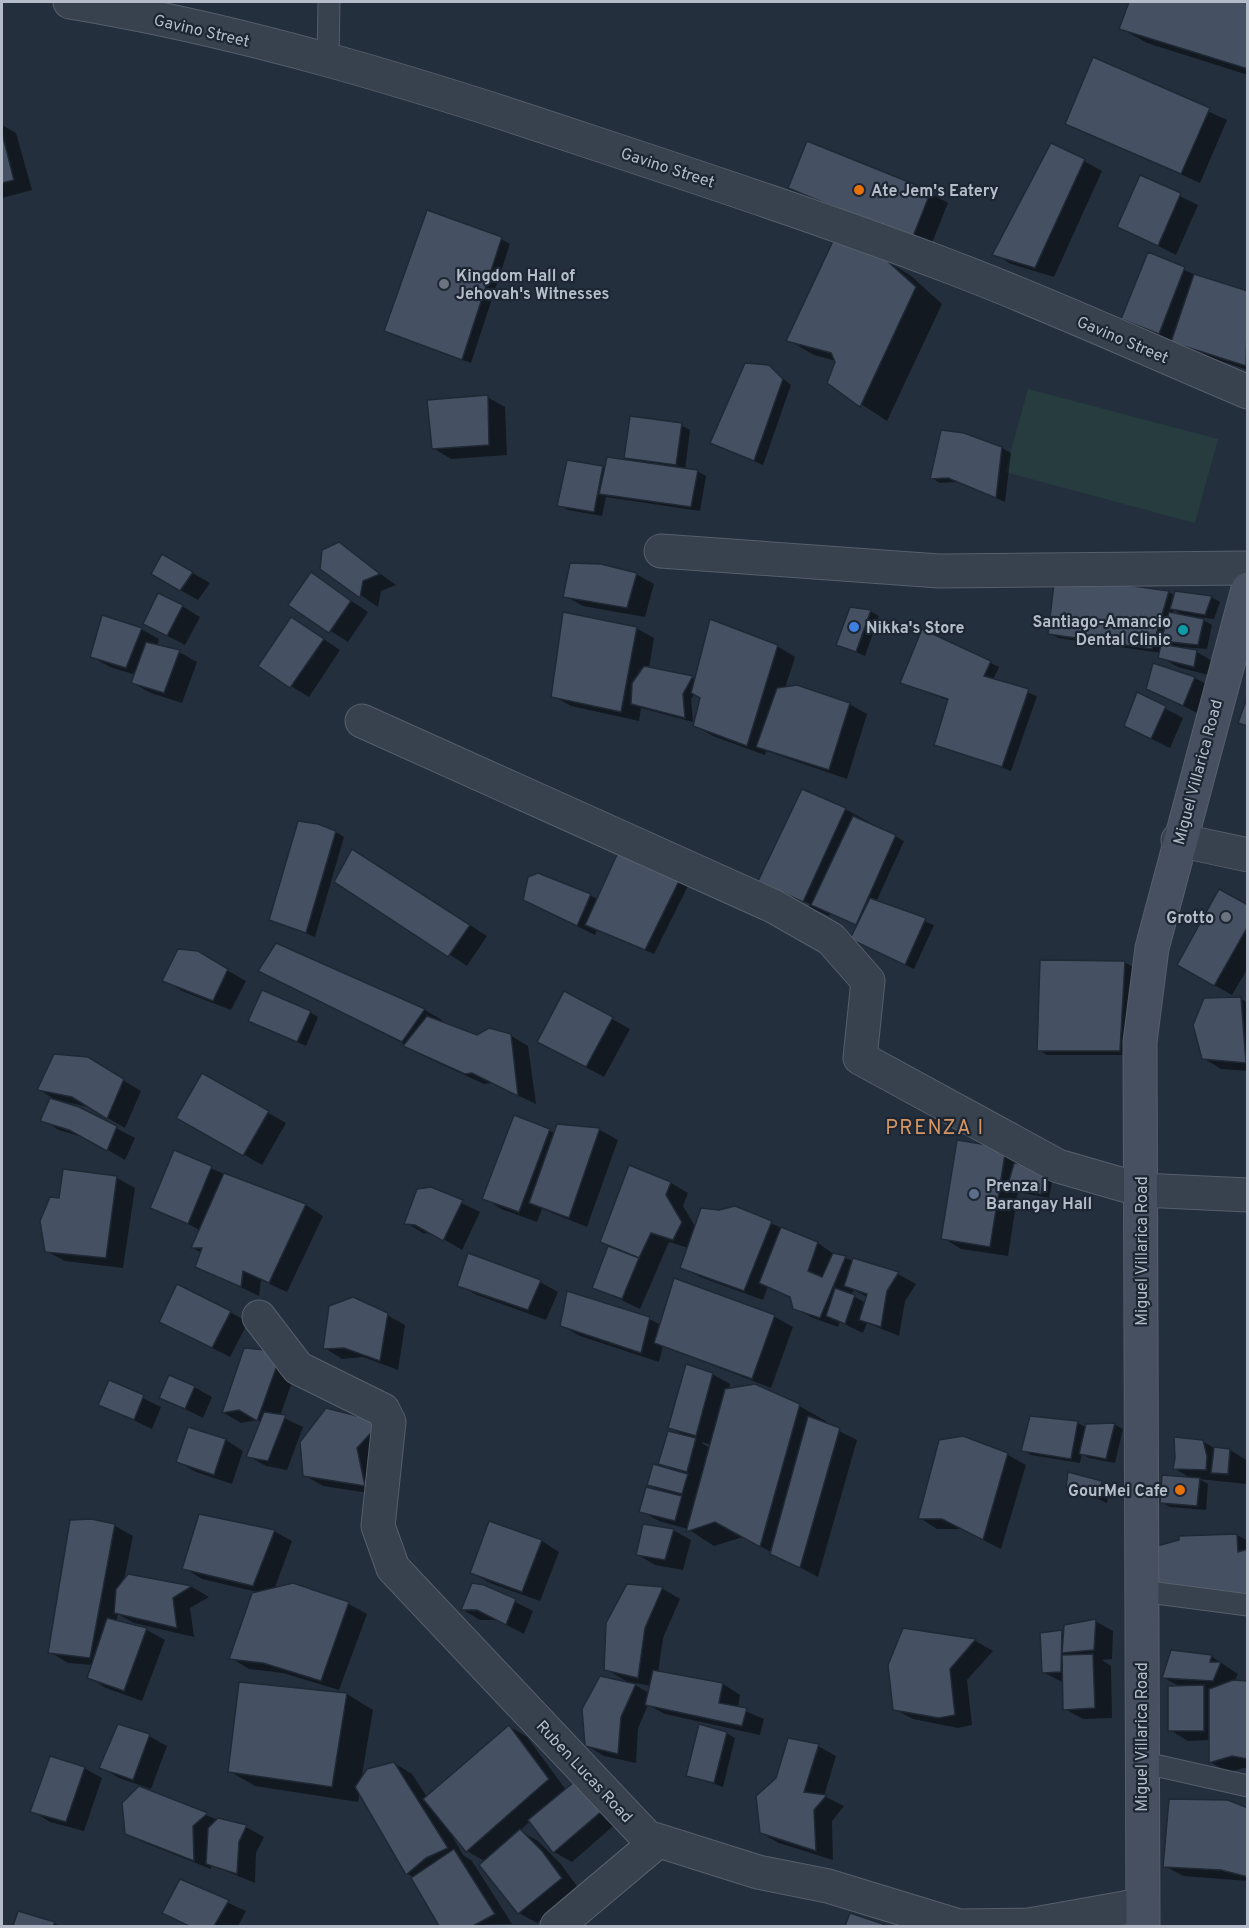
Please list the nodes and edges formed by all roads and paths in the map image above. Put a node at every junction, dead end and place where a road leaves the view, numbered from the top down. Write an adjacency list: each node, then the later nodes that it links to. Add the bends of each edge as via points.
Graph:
1 (70, 2): 3 (street, Gavino Street)
2 (329, 2): 4 (lane)
3 (116, 5): 4 (street, Gavino Street)
4 (328, 60): 5 (street, Gavino Street, via 497,110 939,262)
5 (1248, 392)
6 (661, 551): 7 (street, via 939,571)
7 (1248, 568)
8 (1248, 589): 10 (main road, Miguel Villarica Road)
9 (362, 721): 12 (street, via 773,906 831,939 868,981 860,1058 1058,1166)
10 (1178, 840): 11 (street); 12 (main road, Miguel Villarica Road, via 1152,948 1140,1042)
11 (1248, 855)
12 (1141, 1190): 13 (street); 15 (main road, Miguel Villarica Road)
13 (1248, 1195)
14 (259, 1317): 19 (street, Ruben Lucas Road, via 298,1368 383,1410 388,1422 378,1526 393,1568 647,1837)
15 (1141, 1591): 16 (lane); 17 (main road, Miguel Villarica Road)
16 (1248, 1605)
17 (1141, 1762): 18 (lane); 20 (main road, Miguel Villarica Road)
18 (1248, 1786)
19 (658, 1841): 20 (street, Ruben Lucas Road, via 959,1926); 21 (street)
20 (1142, 1916)
21 (557, 1926)

